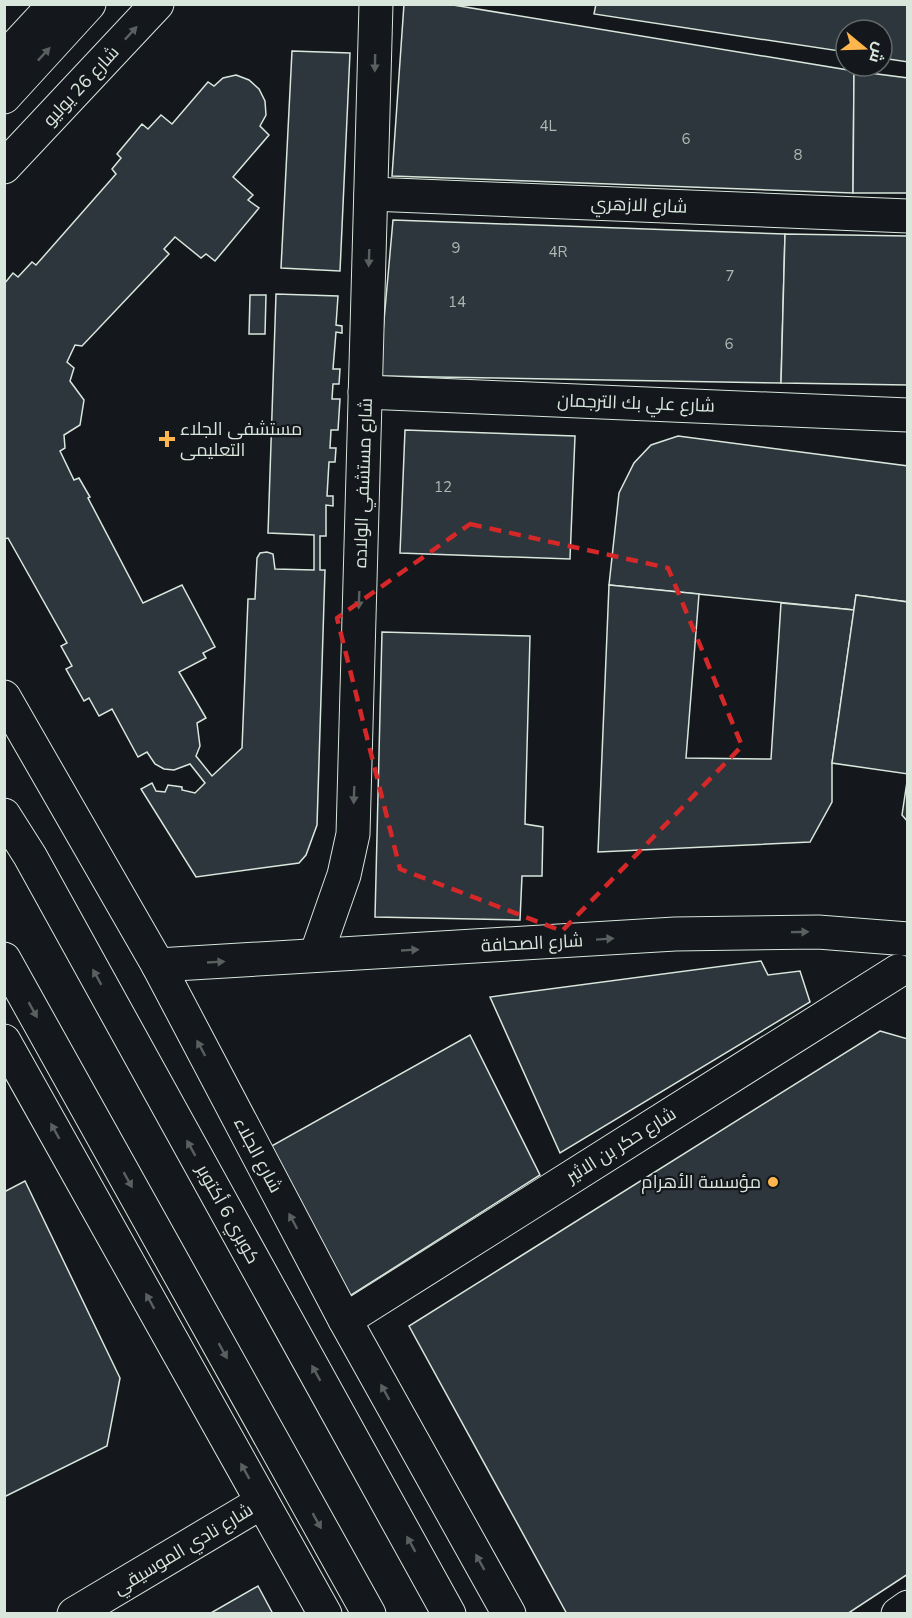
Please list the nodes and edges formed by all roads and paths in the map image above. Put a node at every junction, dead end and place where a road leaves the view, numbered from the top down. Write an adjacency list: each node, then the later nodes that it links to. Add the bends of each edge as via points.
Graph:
1 (55, 4): 5 (main road)
2 (89, 4): 6 (main road, one-way to 2)
3 (157, 4): 7 (main road, شارع 26 يوليو, one-way to 3)
4 (376, 4): 8 (main road, شارع مستشفي الولاده, one-way to 8)
5 (4, 59)
6 (4, 97)
7 (4, 167)
8 (372, 194): 9 (main road, شارع الازهري); 10 (main road, شارع مستشفي الولاده, one-way to 10)
9 (908, 216)
10 (365, 392): 11 (main road, شارع علي بك الترجمان); 18 (main road, شارع مستشفي الولاده, one-way to 18, via 352,834 344,875)
11 (908, 415)
12 (4, 697): 20 (main road, شارع الجلاء)
13 (4, 799): 15 (main road)
14 (4, 815): 15 (main road, كوبري 6 أكتوبر)
15 (30, 856): 29 (main road, كوبري 6 أكتوبر, one-way to 15)
16 (875, 936): 17 (main road, شارع الصحافة); 18 (main road, شارع الصحافة, one-way to 16, via 675,934 819,932); 21 (main road)
17 (908, 939)
18 (316, 955): 20 (main road, شارع الصحافة, one-way to 18)
19 (4, 959): 28 (main road, one-way to 28)
20 (158, 965): 23 (main road, شارع الجلاء, one-way to 20)
21 (902, 977): 23 (main road, شارع حكر بن الاثير)
22 (4, 1041): 24 (main road, one-way to 22)
23 (345, 1320): 30 (main road, شارع الجلاء, one-way to 23)
24 (262, 1502): 26 (main road, شارع نادي الموسيقي); 27 (main road)
25 (908, 1607): 31 (main road)
26 (74, 1614)
27 (326, 1614)
28 (369, 1614)
29 (449, 1614)
30 (509, 1614)
31 (898, 1614)

